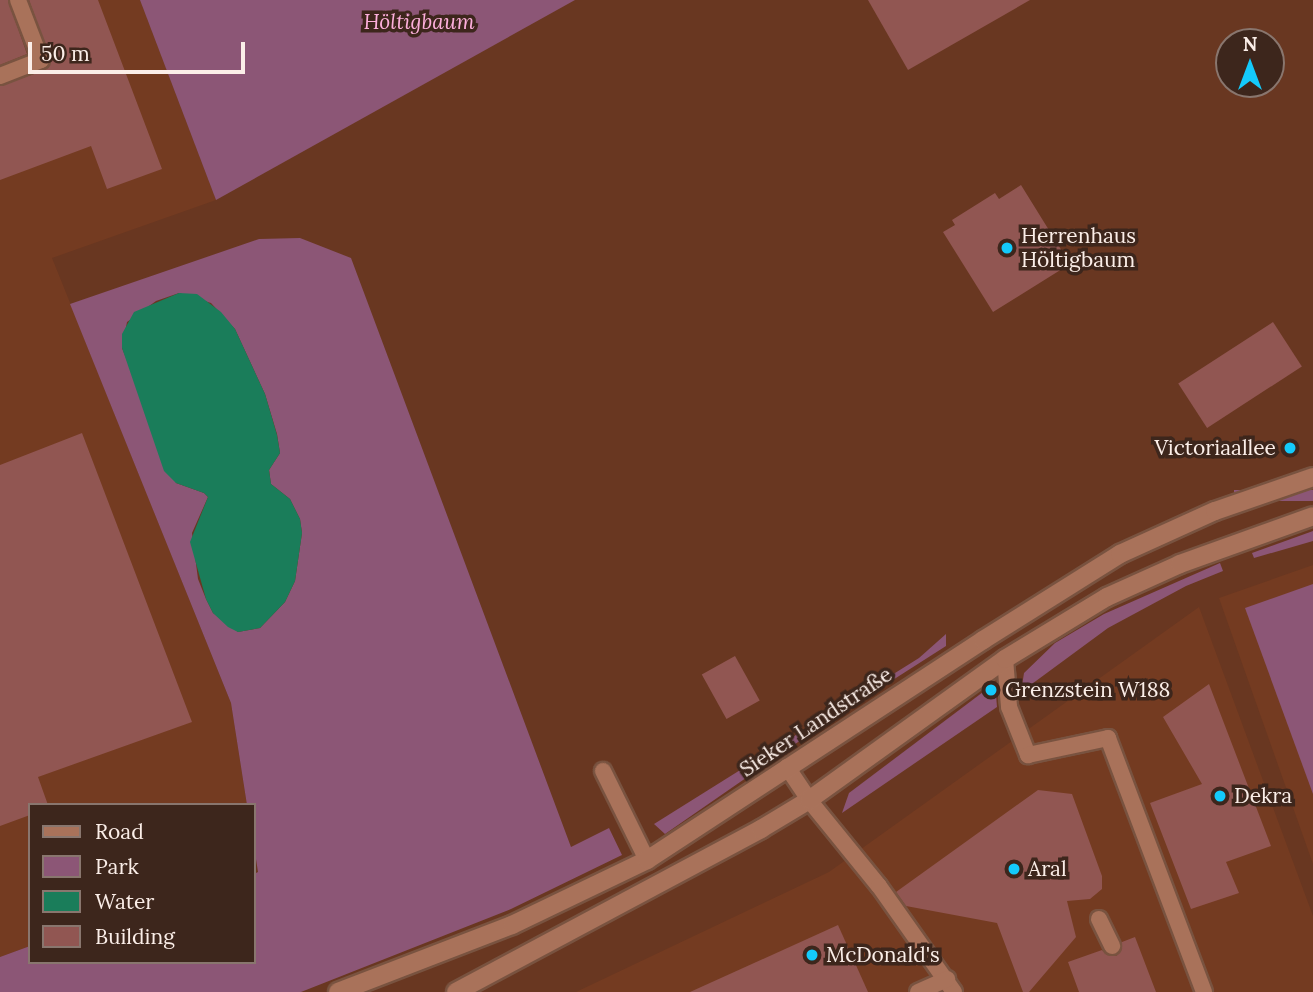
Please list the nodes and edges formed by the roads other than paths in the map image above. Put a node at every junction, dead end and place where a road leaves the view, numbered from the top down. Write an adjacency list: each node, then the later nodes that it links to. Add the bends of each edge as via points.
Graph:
1 (18, 0): 2 (lane, via 41,60)
2 (0, 76)
3 (1313, 477): 6 (main road, Sieker Landstraße, via 1214,511 1120,554)
4 (1313, 516): 5 (main road, via 1143,580 1062,622)
5 (1005, 659): 8 (main road); 16 (lane, via 1009,707 1028,755 1108,738)
6 (787, 767): 8 (lane); 9 (main road, Sieker Landstraße)
7 (603, 771): 9 (lane)
8 (809, 800): 12 (lane, via 879,886); 14 (main road, via 680,875)
9 (647, 860): 13 (main road, Sieker Landstraße, via 553,908)
10 (1099, 919): 11 (lane)
11 (1112, 946)
12 (950, 986): 15 (lane)
13 (338, 992)
14 (456, 992)
15 (918, 992)
16 (1204, 992)

